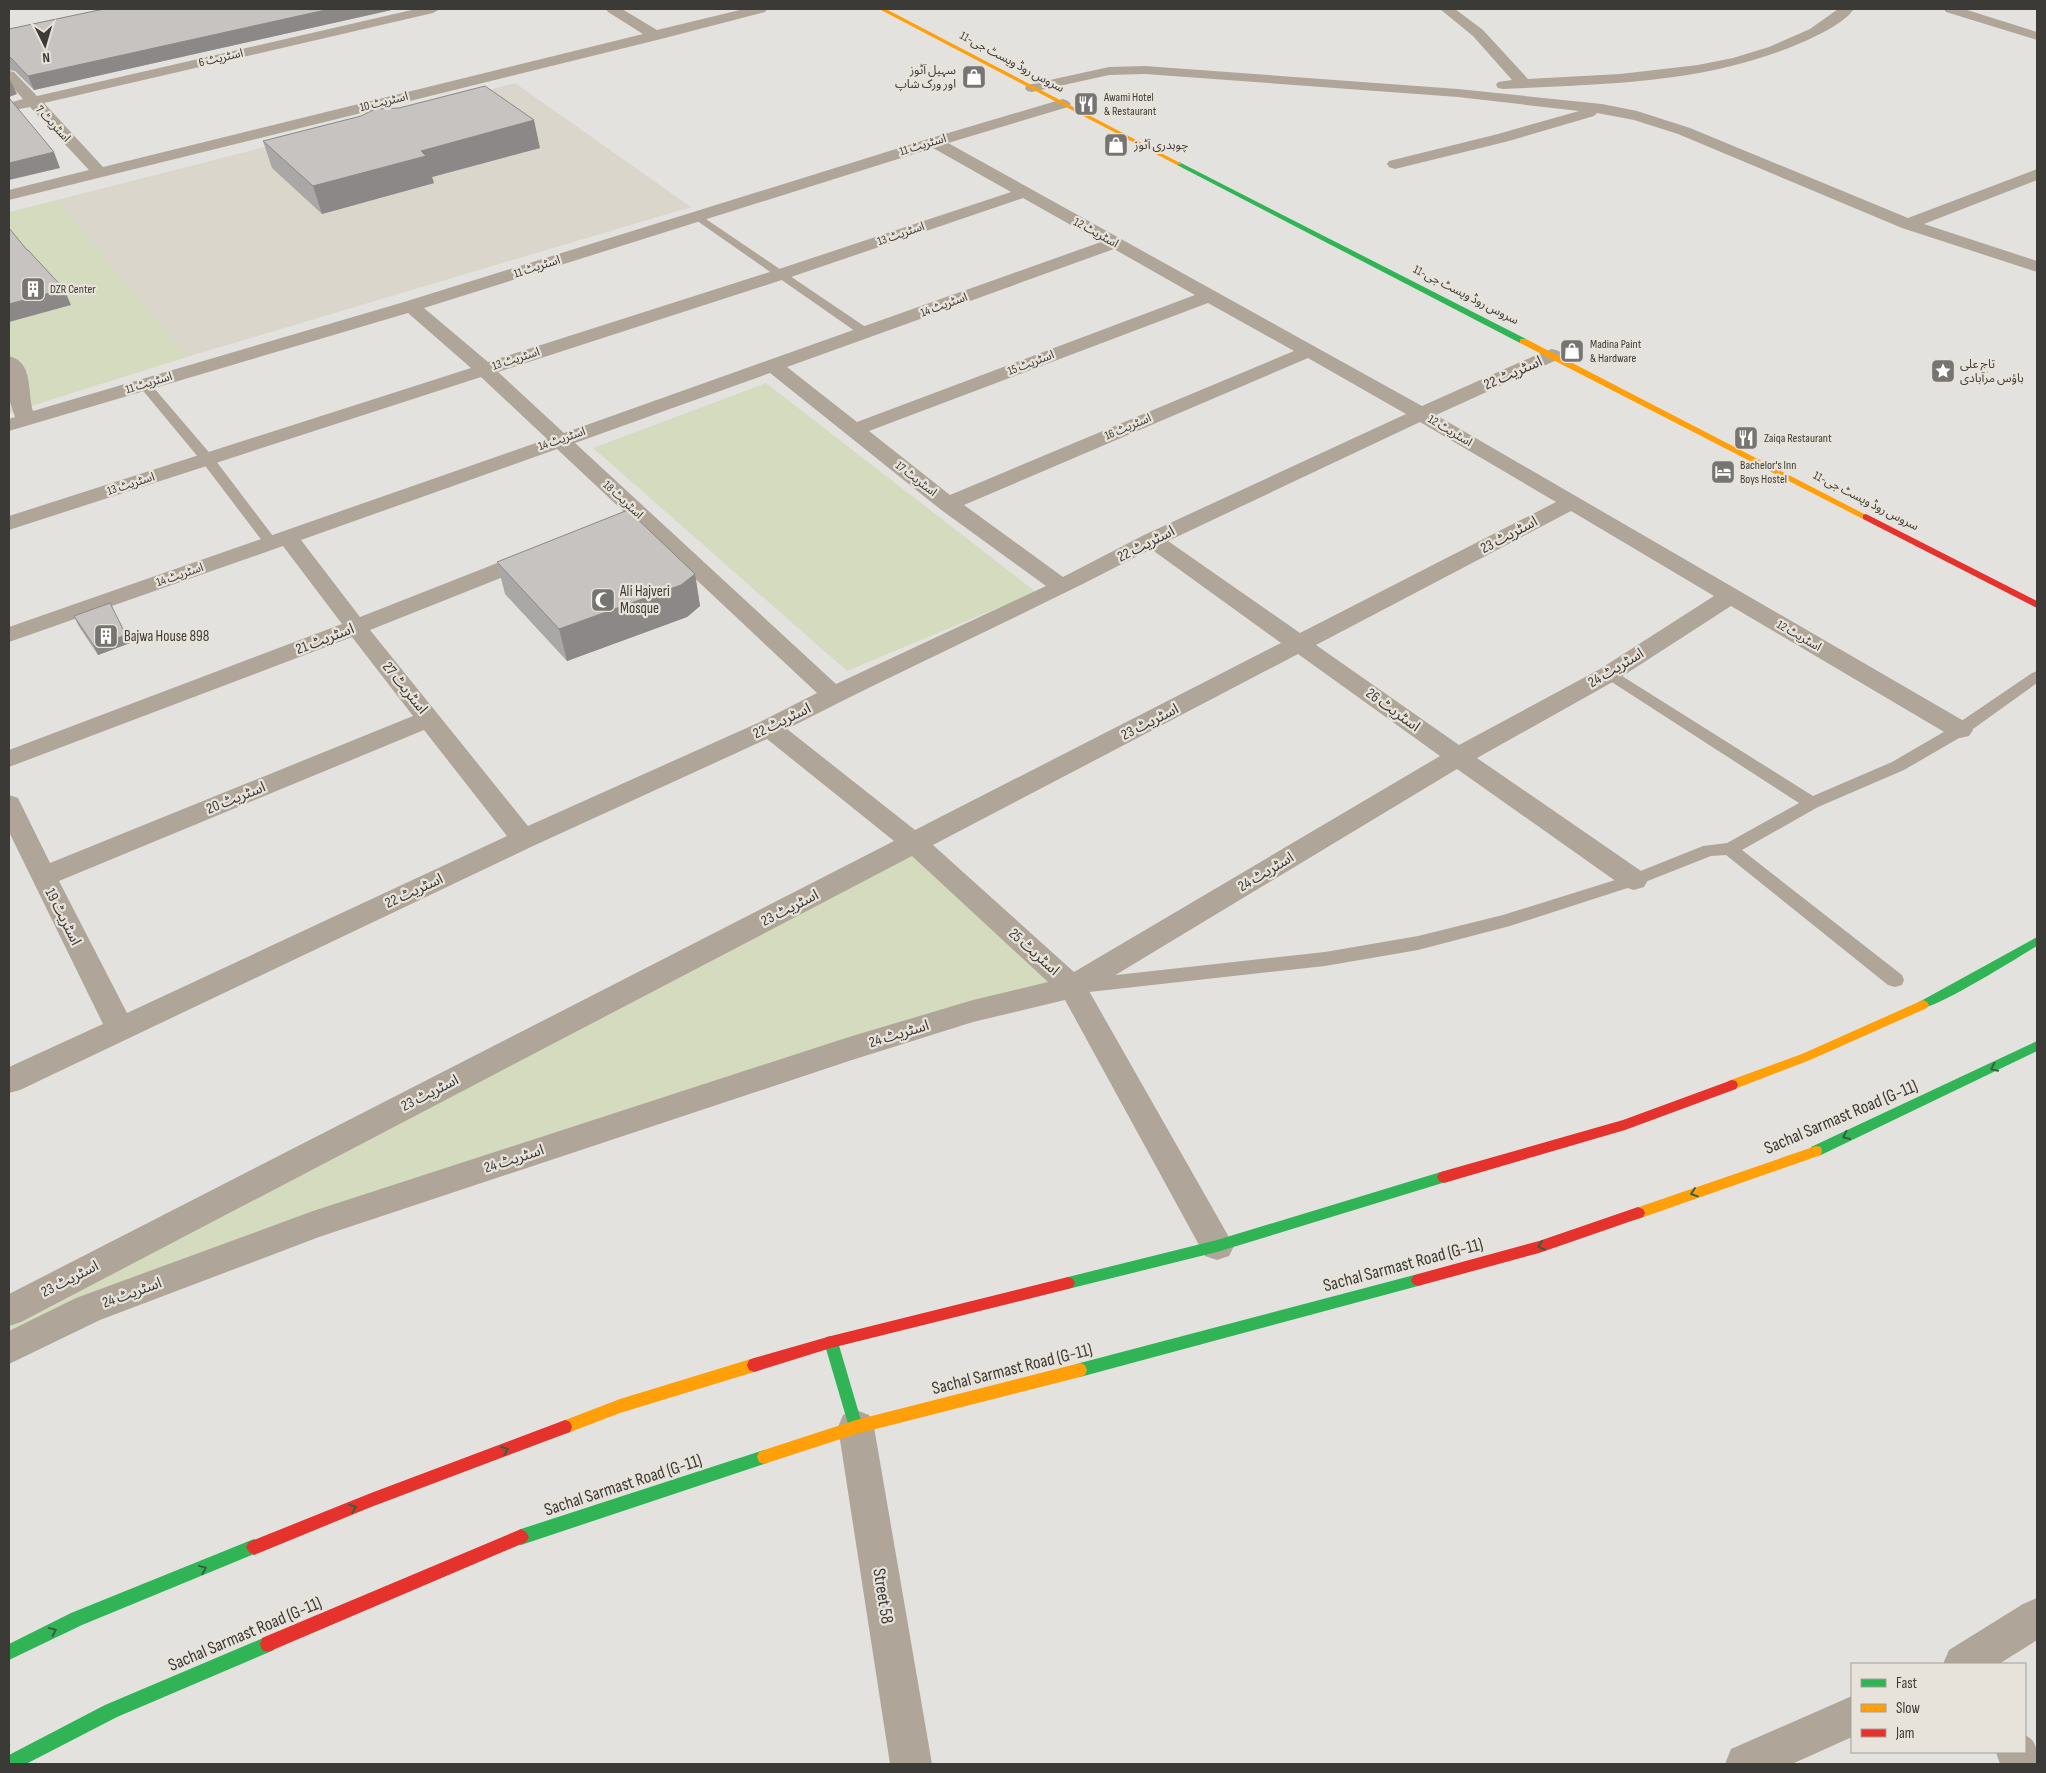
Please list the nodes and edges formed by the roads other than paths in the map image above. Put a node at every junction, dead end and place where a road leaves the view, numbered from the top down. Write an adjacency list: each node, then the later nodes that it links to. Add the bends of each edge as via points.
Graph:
1 (433, 9): 14 (street, اسٹریٹ 6)
2 (613, 9): 8 (street)
3 (760, 9): 8 (street, اسٹریٹ 10)
4 (882, 9): 12 (main road, سروس روڈ ویسٹ جی-11)
5 (1448, 9): 11 (street, via 1478,33)
6 (1847, 9): 11 (street, via 1810,34 1726,65 1681,73)
7 (1951, 9): 9 (street)
8 (656, 36): 20 (street, اسٹریٹ 10)
9 (2037, 36)
10 (9, 75): 14 (street, اسٹریٹ 7)
11 (1524, 84): 13 (street, via 1489,86)
12 (1032, 88): 13 (street, via 1109,71 1145,70); 15 (main road, سروس روڈ ویسٹ جی-11)
13 (1458, 93): 17 (street)
14 (32, 101): 16 (street, اسٹریٹ 6); 20 (street, اسٹریٹ 7)
15 (1063, 104): 18 (street, اسٹریٹ 11); 33 (main road, سروس روڈ ویسٹ جی-11)
16 (9, 107)
17 (1602, 109): 19 (street, via 1503,138); 25 (street, via 1684,131)
18 (934, 142): 22 (street, اسٹریٹ 12); 24 (street, اسٹریٹ 11)
19 (1395, 164)
20 (99, 172): 23 (street, اسٹریٹ 10)
21 (2037, 174): 25 (street)
22 (1023, 193): 26 (street, اسٹریٹ 12); 28 (street, اسٹریٹ 13)
23 (9, 195)
24 (696, 216): 28 (lane); 30 (street, اسٹریٹ 11)
25 (1908, 224): 27 (street)
26 (1115, 243): 29 (street, اسٹریٹ 12); 31 (street, اسٹریٹ 14)
27 (2037, 267)
28 (782, 274): 31 (lane); 36 (street, اسٹریٹ 13)
29 (1209, 296): 32 (street, اسٹریٹ 12); 40 (street, اسٹریٹ 15)
30 (411, 306): 36 (street, اسٹریٹ 18); 37 (street, اسٹریٹ 11)
31 (866, 333): 35 (street, اسٹریٹ 14)
32 (1308, 351): 38 (street, اسٹریٹ 12); 44 (street, اسٹریٹ 16)
33 (1552, 355): 38 (street, اسٹریٹ 22); 51 (main road, سروس روڈ ویسٹ جی-11)
34 (9, 362): 39 (street, via 17,370)
35 (773, 366): 40 (street, اسٹریٹ 17); 41 (street, اسٹریٹ 14)
36 (484, 369): 41 (street, اسٹریٹ 18); 42 (street, اسٹریٹ 13)
37 (144, 384): 39 (street, اسٹریٹ 11); 42 (lane)
38 (1421, 414): 43 (street, اسٹریٹ 12); 47 (street, اسٹریٹ 22)
39 (18, 423)
40 (854, 430): 44 (street, اسٹریٹ 17)
41 (558, 440): 46 (street, اسٹریٹ 14); 57 (street, اسٹریٹ 18, via 630,518)
42 (208, 460): 45 (street, اسٹریٹ 13); 46 (lane)
43 (1571, 503): 50 (street, اسٹریٹ 12); 54 (street, اسٹریٹ 23)
44 (948, 504): 49 (street, اسٹریٹ 17)
45 (9, 523)
46 (279, 539): 52 (street, اسٹریٹ 27); 53 (street, اسٹریٹ 14)
47 (1152, 540): 49 (street, اسٹریٹ 22); 54 (street, اسٹریٹ 26)
48 (557, 548): 52 (street, اسٹریٹ 21)
49 (1062, 587): 57 (street, اسٹریٹ 22)
50 (1730, 596): 55 (street, اسٹریٹ 24); 60 (street, اسٹریٹ 12)
51 (2037, 605)
52 (356, 627): 58 (street, اسٹریٹ 27); 62 (street, اسٹریٹ 21)
53 (9, 635)
54 (1301, 644): 61 (street, اسٹریٹ 26); 66 (street, اسٹریٹ 23)
55 (1608, 674): 61 (street, اسٹریٹ 24); 63 (lane)
56 (2037, 676): 60 (lane)
57 (833, 695): 59 (street, اسٹریٹ 22)
58 (430, 719): 65 (street, اسٹریٹ 27); 68 (street, اسٹریٹ 20)
59 (769, 728): 65 (street, اسٹریٹ 22); 66 (street, اسٹریٹ 25)
60 (1960, 730): 63 (lane, via 1898,766)
61 (1458, 758): 69 (street, اسٹریٹ 26); 72 (street, اسٹریٹ 24)
62 (9, 759)
63 (1812, 802): 67 (lane)
64 (9, 804): 68 (street, اسٹریٹ 19)
65 (524, 839): 73 (street, اسٹریٹ 22)
66 (914, 843): 72 (street, اسٹریٹ 25); 77 (street, اسٹریٹ 23)
67 (1730, 849): 69 (lane, via 1709,850); 71 (lane)
68 (43, 876): 73 (street, اسٹریٹ 19)
69 (1634, 880): 72 (lane, via 1504,921 1418,942 1325,959)
70 (2037, 941): 76 (main road, via 1944,995 1815,1053 1625,1125)
71 (1896, 980)
72 (1072, 987): 76 (street, اسٹریٹ 25); 79 (street, اسٹریٹ 24, via 973,1011 849,1049 312,1225 88,1309)
73 (120, 1029): 75 (street, اسٹریٹ 22)
74 (2037, 1046): 80 (main road, Sachal Sarmast Road (G-11), one-way to 80, via 1809,1154 1540,1247 1026,1385)
75 (9, 1081)
76 (1217, 1246): 78 (main road)
77 (9, 1311)
78 (831, 1342): 80 (main road); 82 (main road, one-way to 78, via 77,1619 362,1504 620,1406)
79 (9, 1348)
80 (856, 1427): 86 (main road, Sachal Sarmast Road (G-11), via 510,1541 111,1711); 87 (street, Street 58)
81 (2037, 1618): 83 (street)
82 (9, 1652)
83 (1965, 1663)
84 (1851, 1716): 88 (street)
85 (2017, 1753): 89 (street)
86 (9, 1764)
87 (911, 1764)
88 (1746, 1764)
89 (2024, 1764)

